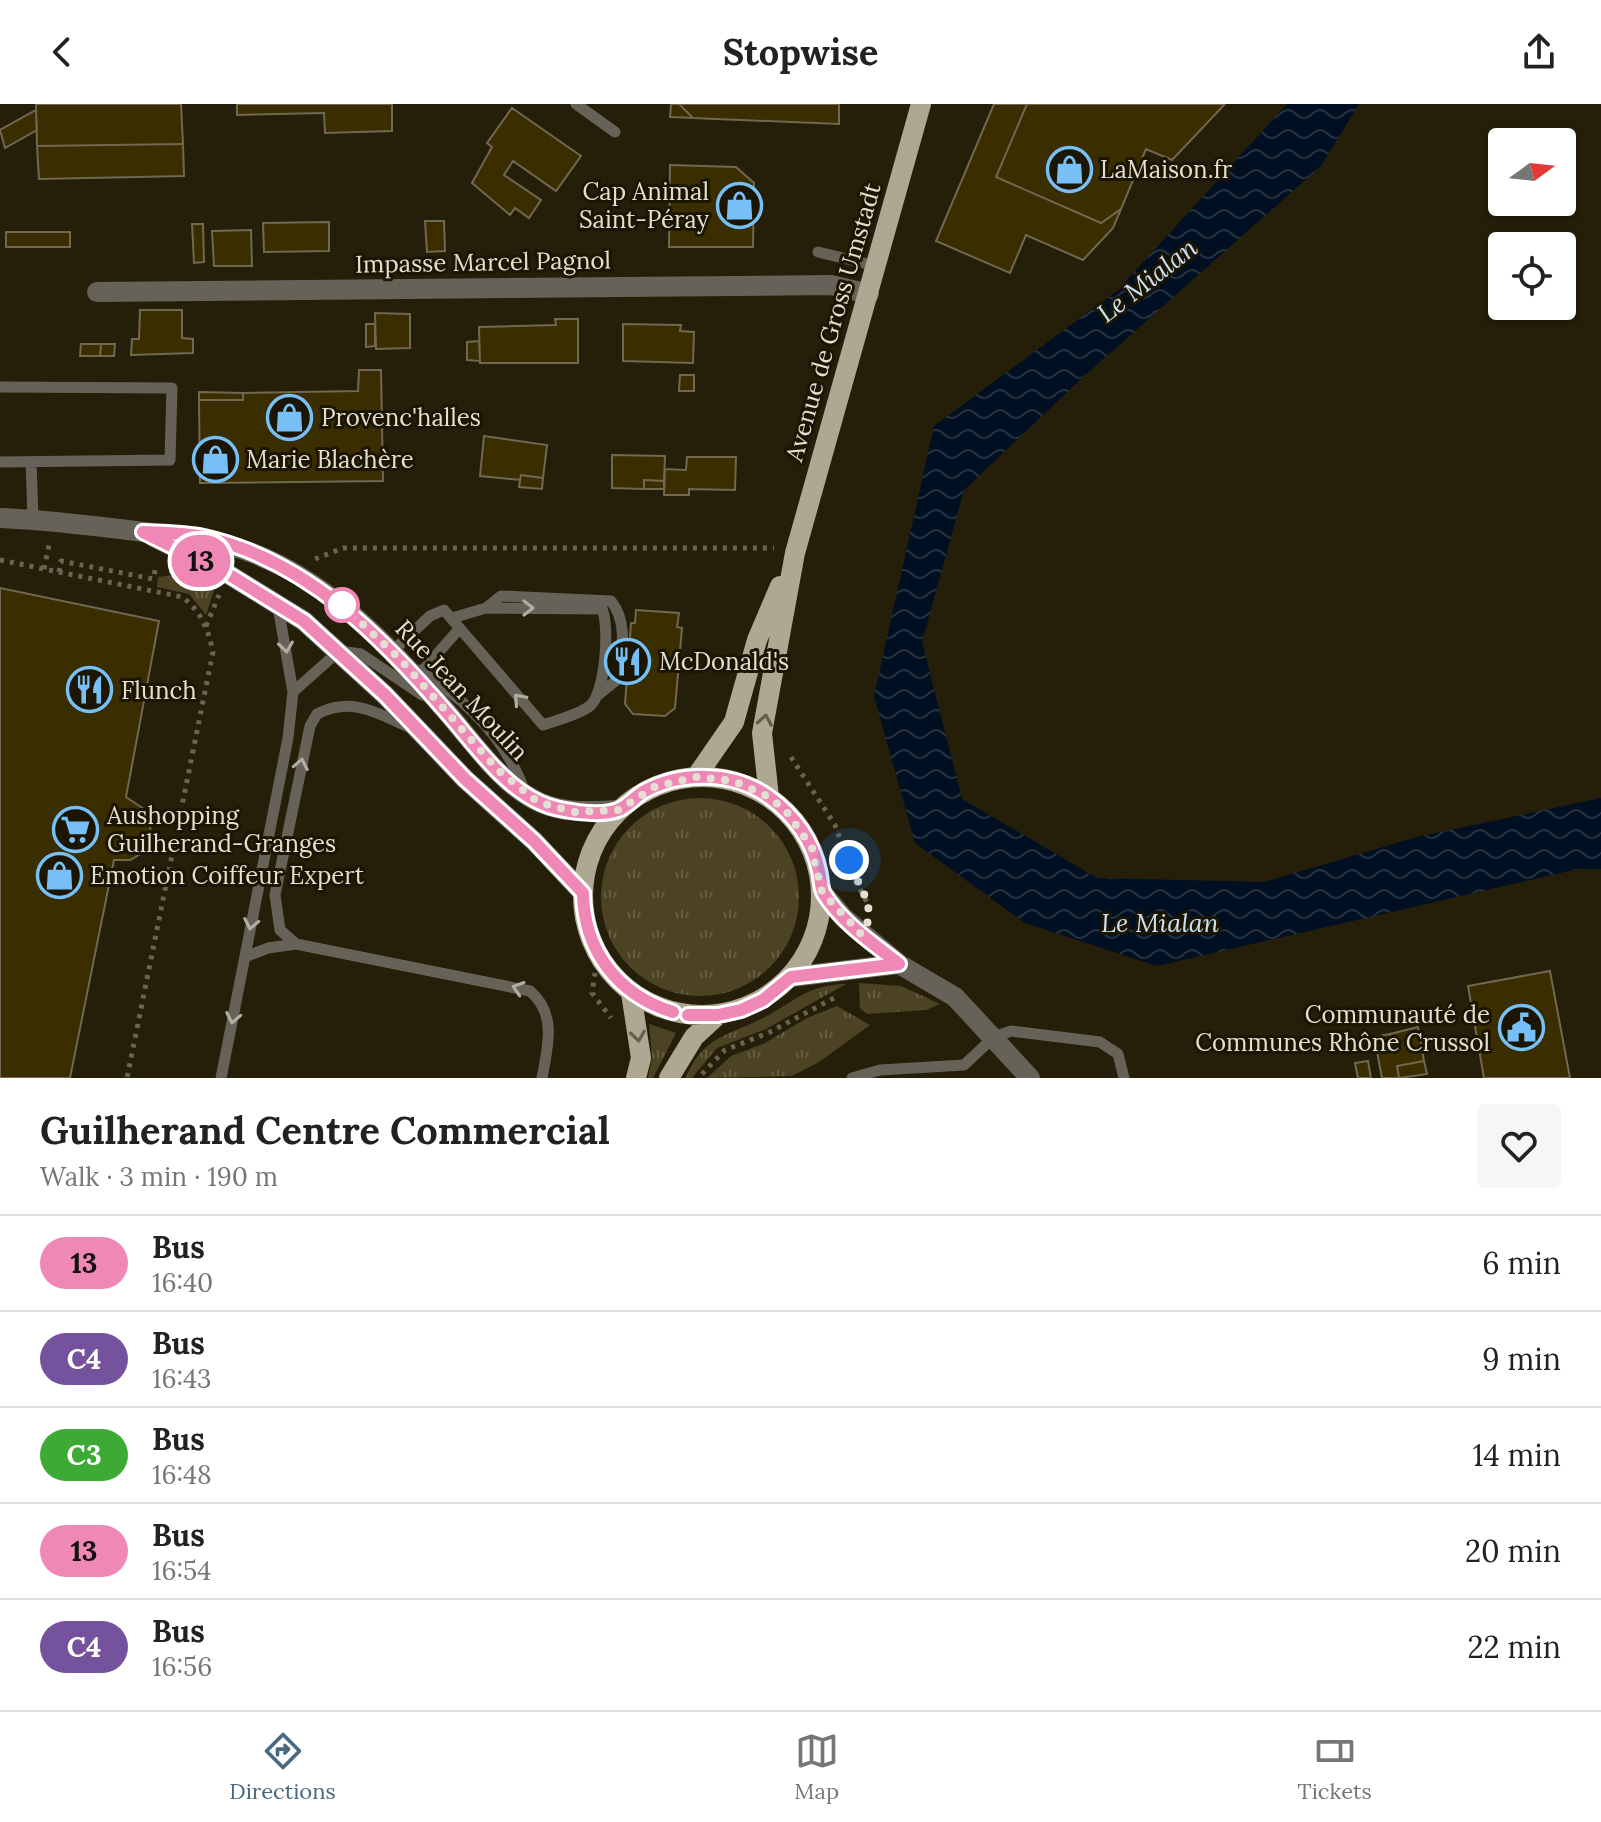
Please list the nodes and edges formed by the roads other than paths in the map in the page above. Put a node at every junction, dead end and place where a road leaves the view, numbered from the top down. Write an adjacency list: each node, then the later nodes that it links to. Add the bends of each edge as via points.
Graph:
1 (576, 104): 3 (lane)
2 (921, 104): 5 (main road, Avenue de Gross Umstadt)
3 (615, 132)
4 (818, 252): 5 (lane)
5 (876, 266): 7 (main road, Avenue de Gross Umstadt)
6 (97, 292): 7 (street, Impasse Marcel Pagnol, via 831,285)
7 (869, 294): 14 (main road, Avenue de Gross Umstadt)
8 (0, 387): 10 (lane, via 172,388 170,460)
9 (0, 462): 10 (lane)
10 (31, 462): 12 (lane)
11 (0, 518): 12 (street, Rue Jean Moulin)
12 (33, 519): 13 (street, Rue Jean Moulin)
13 (143, 532): 15 (street, Rue Jean Moulin); 20 (street, Rue Jean Moulin, via 201,537 288,570 342,605)
14 (788, 550): 26 (main road, Avenue de Gross Umstadt, via 734,722); 28 (main road, Avenue de Gross Umstadt, one-way to 14, via 762,733)
15 (277, 602): 19 (street, Rue Jean Moulin); 22 (lane, one-way to 22)
16 (486, 608): 17 (lane); 23 (lane, one-way to 23, via 602,609 607,633); 23 (lane, via 501,596 611,601 623,629 618,679)
17 (448, 614): 18 (lane); 20 (lane, via 430,616)
18 (459, 629): 21 (lane); 23 (lane, one-way to 18, via 589,706 543,725)
19 (339, 651): 22 (lane); 24 (lane, via 361,654); 25 (street, Rue Jean Moulin)
20 (396, 656): 21 (street, Rue Jean Moulin)
21 (419, 675): 24 (street, Rue Jean Moulin); 27 (lane, via 455,692 513,758)
22 (293, 692): 33 (lane, one-way to 33)
23 (598, 695)
24 (445, 711): 27 (street, Rue Jean Moulin)
25 (421, 733): 31 (street, Rue Jean Moulin); 32 (lane, one-way to 25, via 280,930 275,895 305,743 317,714 344,704 361,706)
26 (696, 777): 28 (main road, via 734,781); 29 (main road, via 654,787)
27 (525, 793): 29 (street, Rue Jean Moulin, via 575,812)
28 (769, 797): 30 (main road, via 812,848)
29 (619, 810): 31 (main road, via 590,854)
30 (822, 892): 34 (street, via 861,934); 35 (main road, via 815,938)
31 (583, 893): 36 (main road, via 586,924 598,953)
32 (296, 944): 33 (lane); 40 (lane, one-way to 32, via 548,1017 544,1003 530,991)
33 (245, 957): 39 (lane, one-way to 39)
34 (899, 964): 35 (street); 38 (street, via 955,997)
35 (791, 977): 37 (main road, via 763,1000)
36 (631, 993): 37 (main road, via 673,1012); 41 (main road, one-way to 41, via 641,1058)
37 (718, 1015): 42 (main road, via 694,1037)
38 (994, 1037): 43 (lane, via 964,1065 880,1070); 44 (street); 45 (lane, via 1011,1031 1100,1042 1118,1054)
39 (221, 1078)
40 (542, 1078)
41 (636, 1078)
42 (669, 1078)
43 (852, 1078)
44 (1030, 1078)
45 (1124, 1078)

